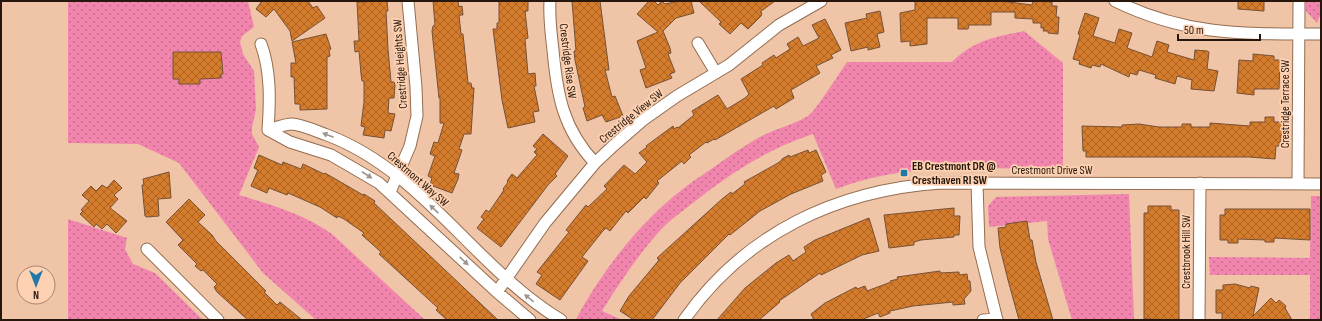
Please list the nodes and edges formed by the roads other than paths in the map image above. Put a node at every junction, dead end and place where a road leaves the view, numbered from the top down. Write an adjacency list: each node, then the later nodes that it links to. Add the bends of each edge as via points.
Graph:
1 (408, 1): 13 (street, Crestridge Heights SW, via 417,116 410,146)
2 (550, 1): 12 (street, Crestridge Rise SW, via 556,86 560,104 577,140)
3 (821, 1): 10 (street, Crestridge View SW, via 779,26)
4 (1115, 1): 6 (street, via 1140,13 1193,28 1245,34)
5 (1299, 1): 6 (street, Crestridge Terrace SW)
6 (1298, 34): 7 (street); 16 (street, Crestridge Terrace SW)
7 (1321, 34)
8 (698, 43): 10 (street)
9 (261, 44): 11 (street, via 268,74)
10 (716, 73): 12 (street, Crestridge View SW, via 643,120)
11 (268, 130): 13 (street, Crestmont Way SW, one-way to 11, via 374,158 316,131 292,124); 18 (street, one-way to 18, via 290,142 331,155 366,174)
12 (595, 163): 20 (street, Crestridge View SW, via 545,222)
13 (398, 176): 18 (street, Crestridge Heights SW); 20 (street, Crestmont Way SW, one-way to 13)
14 (977, 183): 15 (street, Crestmont Drive SW); 22 (street, via 979,247); 26 (street, Crestmont Drive SW, via 934,183 886,189 818,210 770,237 731,266 708,289)
15 (1200, 183): 16 (street, Crestmont Drive SW); 28 (street, Crestbrook Hill SW)
16 (1298, 184): 17 (street, Crestmont Drive SW)
17 (1321, 184)
18 (390, 192): 21 (street, one-way to 21)
19 (147, 249): 23 (street)
20 (507, 278): 21 (street, Crestridge View SW); 25 (street, Crestmont Way SW, one-way to 20)
21 (497, 292): 24 (street)
22 (997, 319): 27 (street)
23 (218, 320)
24 (530, 320)
25 (561, 320)
26 (684, 320)
27 (983, 320)
28 (1199, 320)

